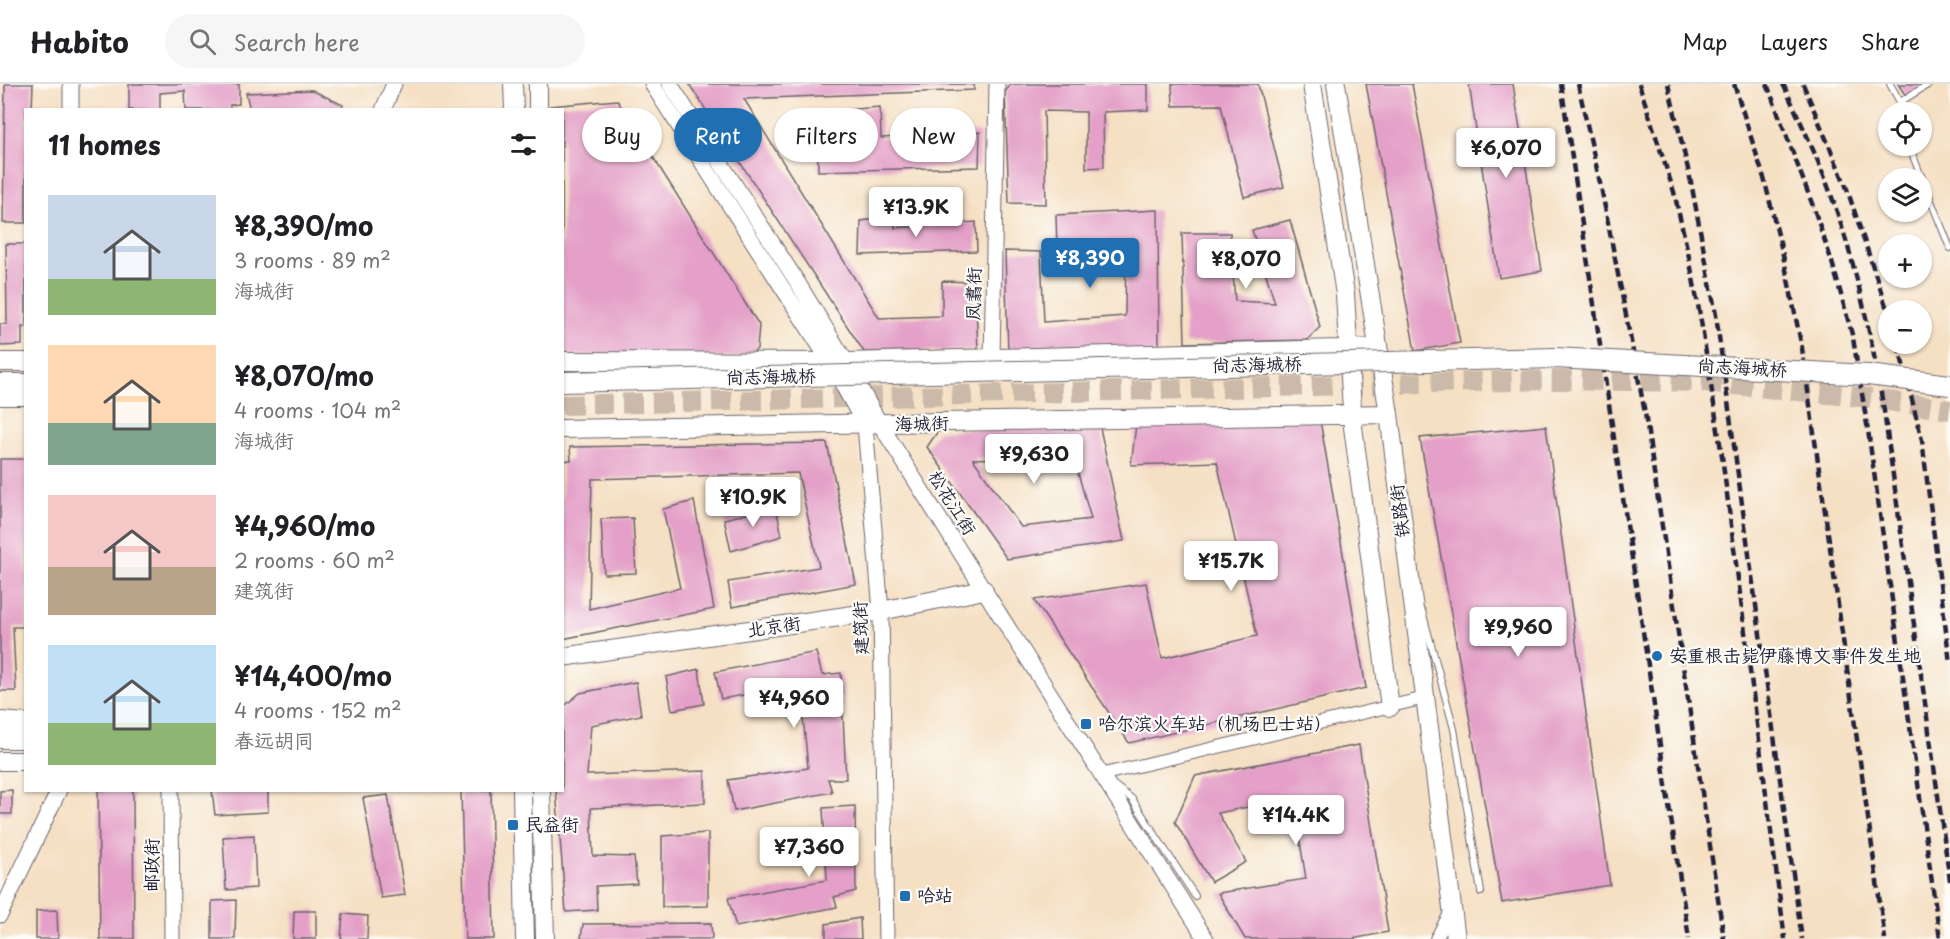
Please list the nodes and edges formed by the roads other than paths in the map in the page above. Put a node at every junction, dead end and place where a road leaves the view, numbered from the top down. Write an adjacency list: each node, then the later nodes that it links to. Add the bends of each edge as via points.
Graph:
1 (71, 84): 13 (street)
2 (394, 84): 14 (street)
3 (513, 84): 15 (main road)
4 (537, 84): 16 (main road)
5 (652, 84): 25 (street, 松花江街)
6 (670, 84): 25 (street, 松花江街)
7 (997, 84): 21 (street, 凤翥街)
8 (1312, 84): 20 (main road, 铁路街, via 1345,294)
9 (1336, 84): 19 (main road, 铁路街)
10 (1890, 84): 12 (lane)
11 (1929, 84): 12 (lane)
12 (1900, 102)
13 (71, 108)
14 (384, 108)
15 (514, 108)
16 (538, 108)
17 (1913, 156): 18 (lane)
18 (1950, 248)
19 (1377, 348): 20 (main road); 32 (main road, 铁路街)
20 (1348, 349): 21 (main road); 33 (main road, 铁路街)
21 (993, 360): 25 (main road)
22 (564, 361): 25 (main road)
23 (0, 362): 24 (main road)
24 (24, 362)
25 (838, 362): 34 (street, 松花江街)
26 (564, 382): 29 (main road, 尚志海城桥, bridge, via 1555,358 1869,375)
27 (0, 384): 28 (main road)
28 (24, 384)
29 (1950, 385)
30 (0, 396): 31 (main road)
31 (24, 396)
32 (1389, 414): 33 (main road, 海城街); 36 (main road, 铁路街)
33 (1352, 415): 34 (main road, 海城街); 41 (main road, 铁路街)
34 (873, 424): 35 (main road, 海城街); 37 (street, 松花江街); 38 (street, 建筑街)
35 (564, 429)
36 (1403, 540): 40 (main road, 铁路街); 53 (lane, via 1454,729)
37 (984, 590): 38 (main road, 北京街); 48 (street, 松花江街)
38 (881, 611): 39 (main road, 北京街); 60 (street, 建筑街)
39 (564, 657)
40 (1425, 698): 41 (street); 55 (main road, 铁路街)
41 (1389, 707): 48 (street)
42 (0, 721): 43 (main road)
43 (24, 723)
44 (0, 739): 45 (main road)
45 (24, 739)
46 (0, 761): 47 (main road)
47 (24, 761)
48 (1100, 775): 54 (lane, via 1132,800); 61 (street, 松花江街)
49 (58, 792): 56 (street)
50 (171, 792): 57 (street, 邮政街)
51 (522, 792): 58 (main road)
52 (541, 792): 59 (main road)
53 (1481, 892)
54 (1195, 896)
55 (1452, 910): 62 (street); 63 (main road, 铁路街)
56 (0, 915)
57 (172, 939)
58 (525, 939)
59 (545, 939)
60 (886, 939)
61 (1206, 939)
62 (1436, 939)
63 (1456, 939)

